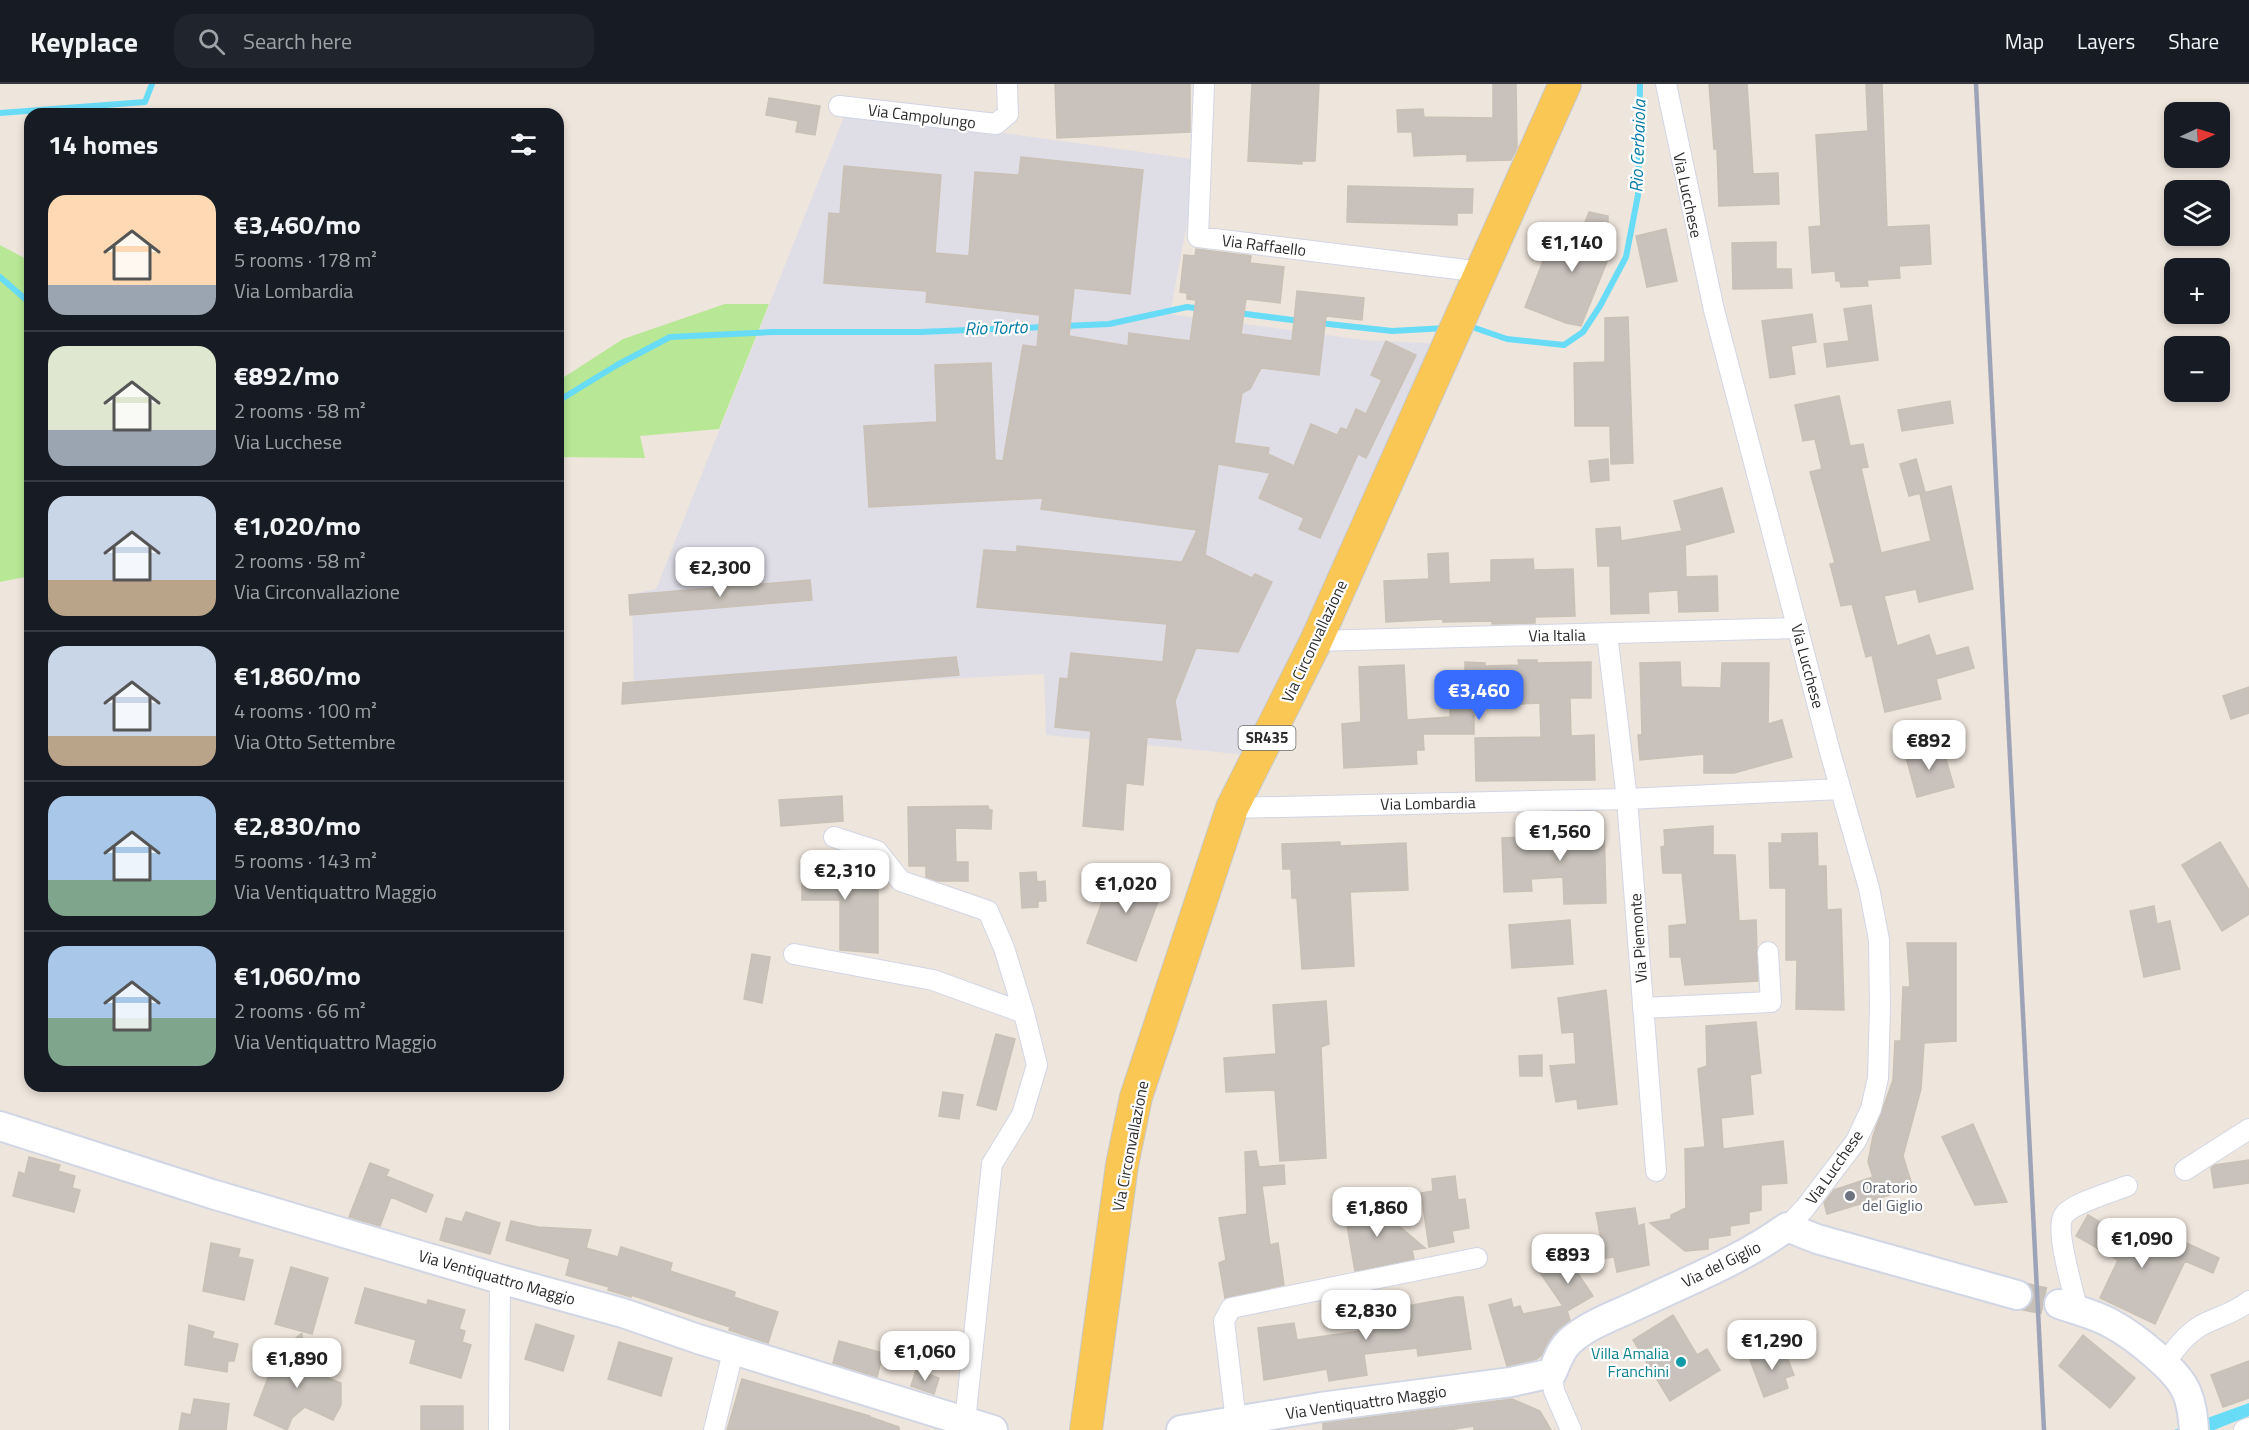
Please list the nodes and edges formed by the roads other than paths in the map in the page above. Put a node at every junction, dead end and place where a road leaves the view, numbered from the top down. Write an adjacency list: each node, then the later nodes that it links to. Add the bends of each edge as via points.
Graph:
1 (1007, 84): 5 (street, Via Campolungo, via 1008,114 996,124)
2 (1204, 84): 6 (street, Via Raffaello, via 1198,237)
3 (1565, 84): 6 (main road, Via Circonvallazione / SR435)
4 (1666, 84): 7 (street, Via Lucchese, via 1714,310)
5 (839, 106)
6 (1482, 272): 9 (main road, Via Circonvallazione / SR435)
7 (1798, 628): 8 (street, Via Italia); 10 (street, Via Lucchese)
8 (1607, 634): 9 (street, Via Italia); 11 (street, Via Piemonte)
9 (1316, 641): 12 (main road, Via Circonvallazione / SR435)
10 (1840, 789): 11 (street, Via Lombardia); 23 (street, Via Lucchese, via 1869,888 1879,940 1878,1078 1871,1109 1856,1141)
11 (1627, 799): 12 (street, Via Lombardia); 16 (street, Via Piemonte)
12 (1232, 808): 39 (main road, Via Circonvallazione / SR435, via 1136,1097 1122,1165)
13 (834, 837): 17 (street, via 877,851 901,881 988,911)
14 (1768, 952): 16 (street, via 1771,1002)
15 (794, 954): 17 (street, via 933,980)
16 (1643, 1008): 21 (street, Via Piemonte)
17 (1024, 1013): 34 (street, via 1037,1065 1022,1115 992,1164)
18 (0, 1126): 25 (street, Via Ventiquattro Maggio)
19 (2249, 1129): 20 (street)
20 (2184, 1170)
21 (1656, 1171)
22 (2127, 1186): 28 (street, via 2064,1215 2060,1224)
23 (1787, 1227): 26 (street, via 1816,1239); 31 (street, Via del Giglio, via 1726,1265 1581,1333 1560,1352)
24 (1476, 1258): 33 (street, via 1231,1308 1224,1320)
25 (500, 1279): 29 (street, Via Ventiquattro Maggio); 36 (street)
26 (2017, 1295)
27 (2249, 1301): 30 (street, via 2200,1326)
28 (2069, 1308): 30 (street, via 2111,1323)
29 (734, 1348): 34 (street, Via Ventiquattro Maggio); 37 (street)
30 (2165, 1363): 32 (street, via 2187,1391)
31 (1552, 1373): 33 (street, Via Ventiquattro Maggio); 41 (street, via 1554,1391)
32 (2193, 1420)
33 (1236, 1421): 40 (street, Via Ventiquattro Maggio)
34 (965, 1422): 38 (street, Via Ventiquattro Maggio)
35 (2249, 1428): 42 (street)
36 (499, 1430)
37 (714, 1430)
38 (993, 1430)
39 (1086, 1430)
40 (1180, 1430)
41 (1570, 1430)
42 (2244, 1430)

